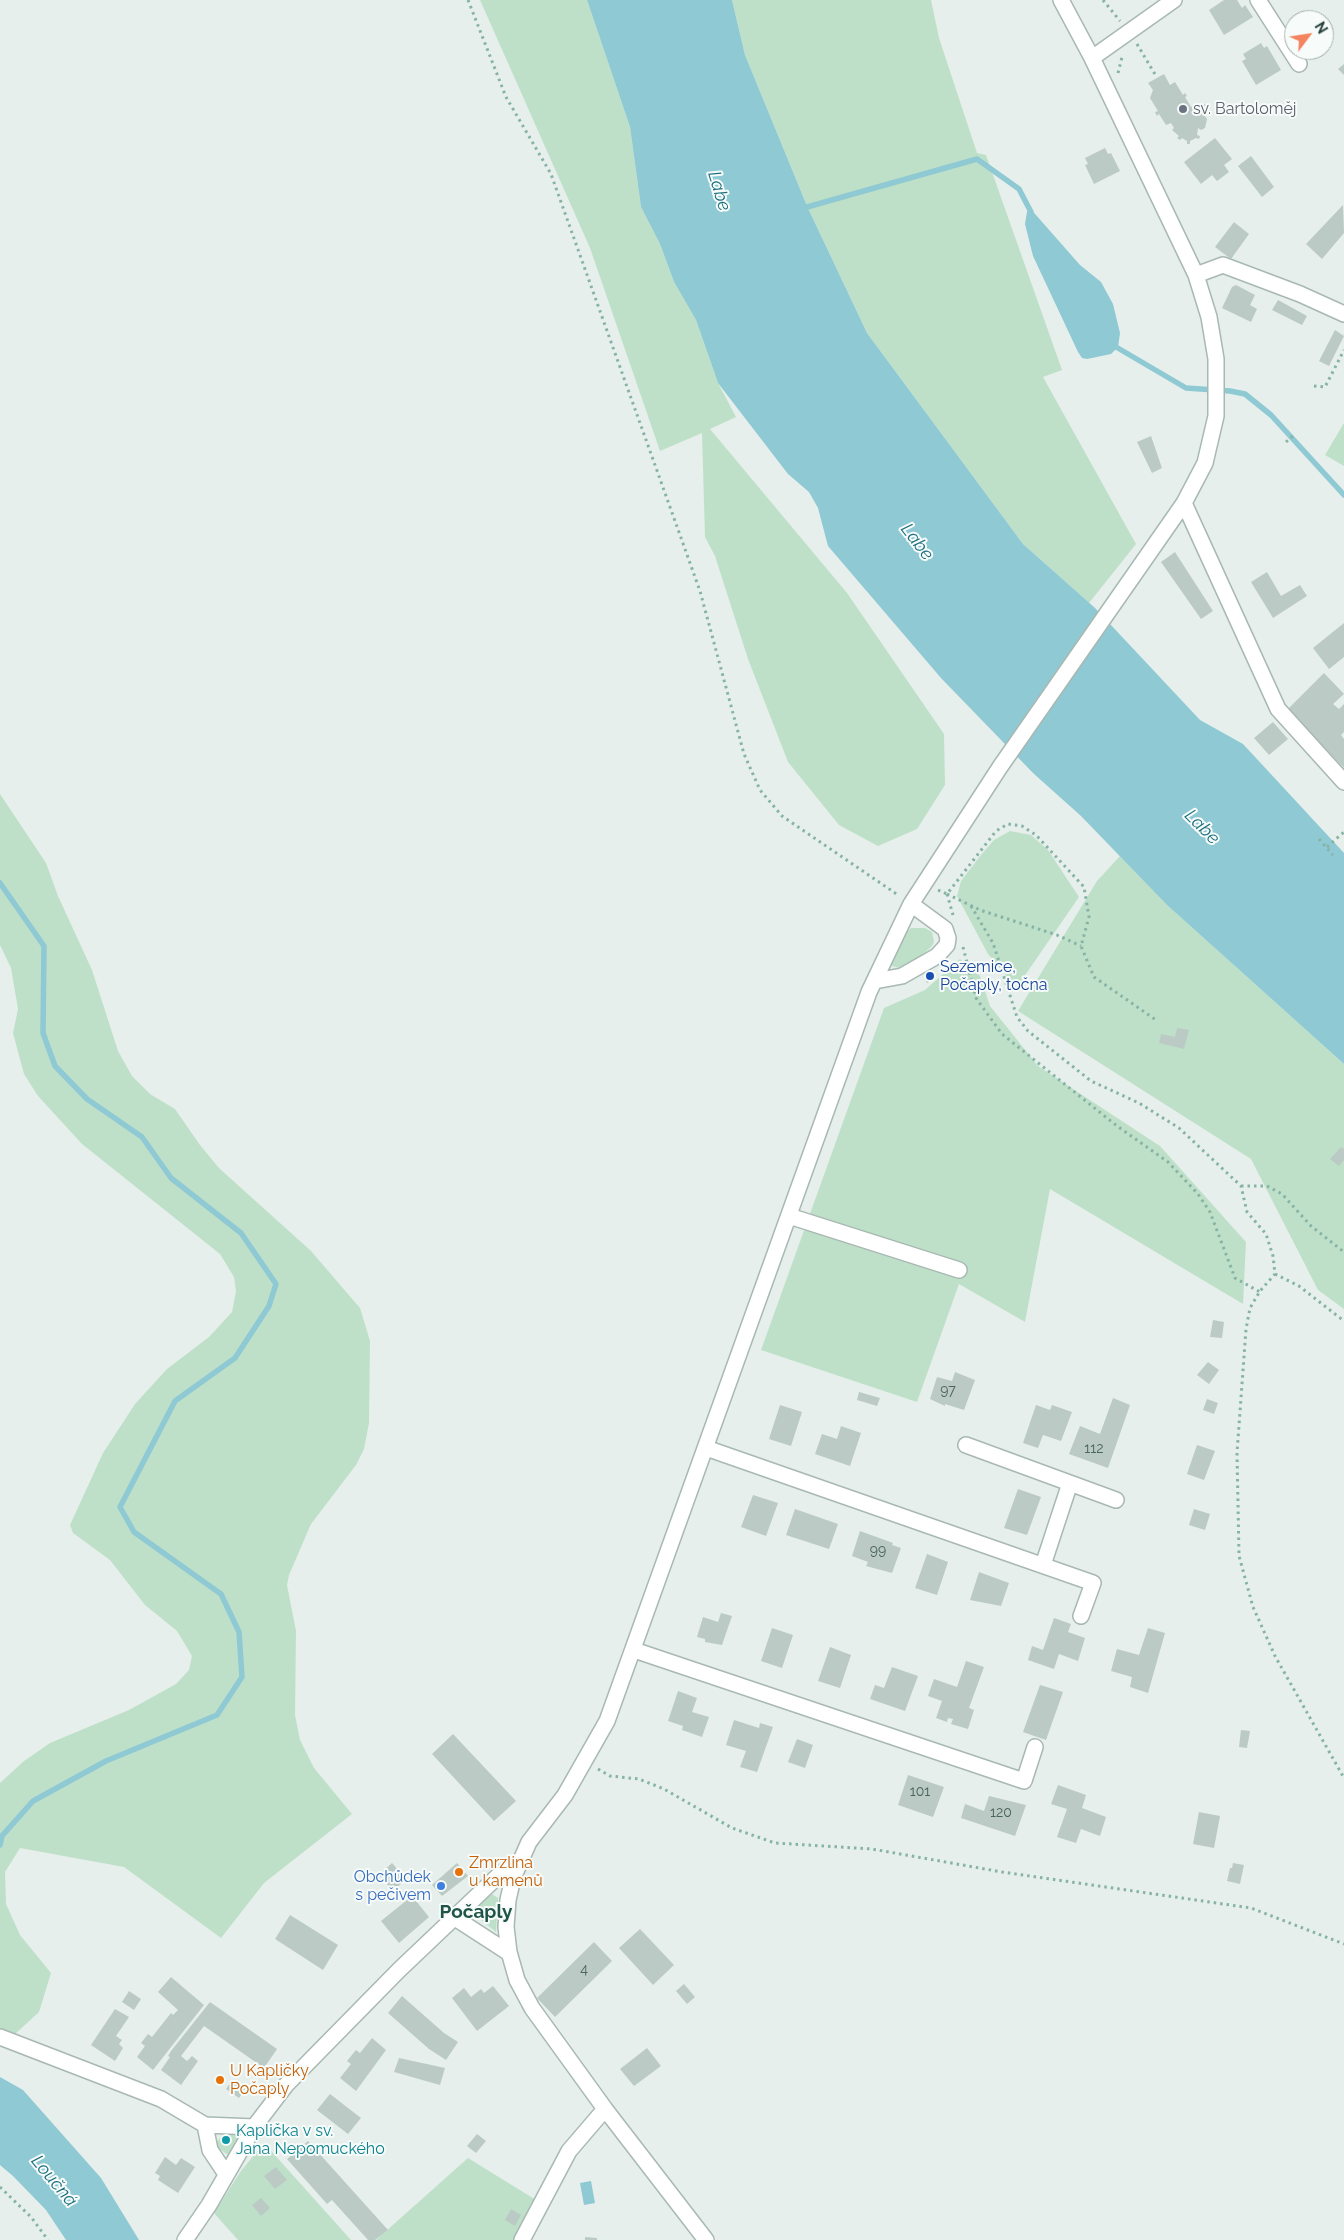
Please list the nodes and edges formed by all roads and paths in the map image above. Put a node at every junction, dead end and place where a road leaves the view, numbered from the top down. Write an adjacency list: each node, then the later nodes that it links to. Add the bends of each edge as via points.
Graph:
1 (468, 0): 27 (path, via 506,97 551,174 700,591 744,754 760,790 782,816)
2 (1061, 0): 9 (street)
3 (1103, 0): 6 (path)
4 (1174, 0): 6 (street)
5 (1258, 0): 10 (street)
6 (1133, 38): 7 (path); 9 (street); 12 (path)
7 (1128, 49)
8 (1123, 54): 11 (path)
9 (1092, 58): 13 (street)
10 (1299, 64)
11 (1117, 76)
12 (1156, 76)
13 (1196, 275): 14 (street, via 1223,265); 19 (street, via 1209,317 1216,360 1216,416 1205,463)
14 (1344, 314)
15 (1344, 350): 16 (path, via 1325,387)
16 (1314, 386)
17 (1294, 434): 18 (path)
18 (1286, 442)
19 (1184, 503): 20 (street, via 1278,709); 25 (street, via 1000,767)
20 (1344, 782)
21 (1344, 832): 23 (path)
22 (1319, 839): 23 (path)
23 (1326, 847): 24 (path)
24 (1333, 855)
25 (923, 884): 26 (path); 27 (street)
26 (947, 894): 28 (path); 29 (path); 31 (path, via 996,831 1008,824 1022,826 1036,835 1084,887 1089,917)
27 (911, 904): 32 (street); 32 (street, via 945,929 947,945 937,956 902,976)
28 (971, 906): 31 (path); 34 (path, via 993,943 1017,1017 1028,1031 1091,1080 1139,1103 1179,1128)
29 (955, 921)
30 (960, 939): 39 (path, via 976,998 1002,1034 1117,1126 1168,1162 1210,1212 1235,1278)
31 (1081, 946): 33 (path, via 1094,976)
32 (875, 981): 35 (street)
33 (1156, 1020)
34 (1241, 1186): 36 (path, via 1267,1186 1282,1194 1311,1226); 38 (path, via 1248,1212 1266,1234)
35 (789, 1216): 37 (street); 42 (street)
36 (1344, 1252)
37 (959, 1270)
38 (1275, 1274): 39 (path); 40 (path, via 1299,1286)
39 (1260, 1292): 50 (path, via 1250,1308 1246,1329 1237,1453 1239,1556 1253,1607 1275,1656)
40 (1344, 1321)
41 (966, 1445): 43 (street)
42 (706, 1448): 45 (street); 47 (street)
43 (1070, 1483): 44 (street); 45 (street)
44 (1116, 1500)
45 (1043, 1566): 46 (street, via 1092,1583)
46 (1080, 1616)
47 (634, 1650): 48 (street, via 1024,1781); 49 (street, via 607,1721)
48 (1035, 1748)
49 (585, 1763): 51 (street, via 529,1842); 53 (path, via 610,1776 639,1779 664,1789 732,1828 775,1843 872,1849 1002,1872 1251,1908)
50 (1344, 1778)
51 (519, 1862): 52 (street, via 499,1875); 54 (street, via 508,1900)
52 (455, 1918): 54 (street); 58 (street, via 317,2052 286,2085)
53 (1344, 1944)
54 (509, 1953): 56 (street, via 532,2008)
55 (0, 2037): 57 (street, via 161,2099)
56 (605, 2109): 63 (street, via 569,2151); 64 (street)
57 (206, 2126): 58 (street); 59 (street, via 210,2150)
58 (254, 2127): 59 (street)
59 (226, 2174): 62 (street)
60 (0, 2187): 61 (path, via 32,2217)
61 (48, 2240)
62 (185, 2240)
63 (522, 2240)
64 (706, 2240)

